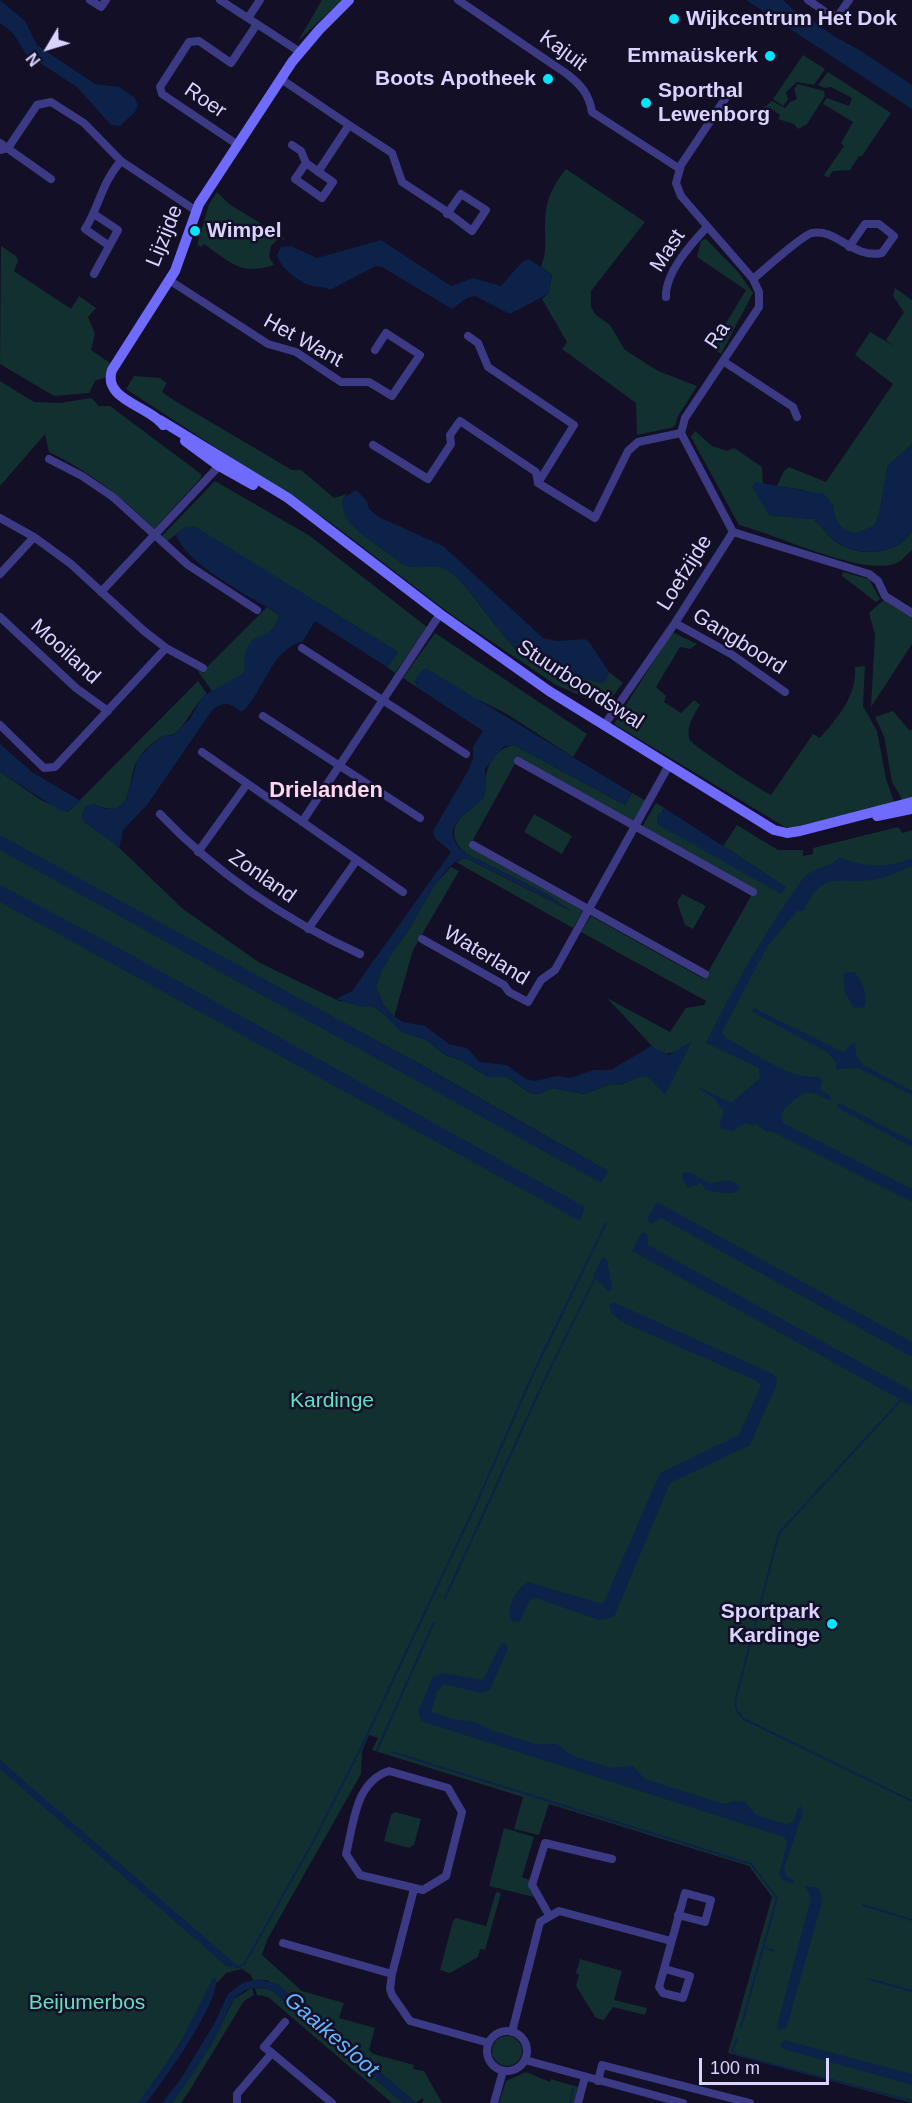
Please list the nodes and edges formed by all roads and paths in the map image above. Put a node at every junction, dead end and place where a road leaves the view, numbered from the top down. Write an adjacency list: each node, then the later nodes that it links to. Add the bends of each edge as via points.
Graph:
1 (90, 0): 2 (street, via 101,7)
2 (106, 0)
3 (220, 0): 9 (street)
4 (260, 0): 9 (street)
5 (349, 0): 11 (street, Lijzijde)
6 (458, 0): 21 (street, Kajuit, via 582,86 592,112)
7 (808, 0): 8 (street, via 838,16)
8 (849, 0)
9 (248, 18): 10 (street)
10 (257, 24): 11 (street); 16 (street, Roer, via 231,63 200,41 189,42 160,87 162,94)
11 (300, 52): 12 (street, Lijzijde)
12 (280, 79): 14 (street); 16 (street, Lijzijde)
13 (729, 93): 21 (street)
14 (349, 125): 22 (street); 26 (street, via 392,153 402,182)
15 (0, 143): 18 (street)
16 (238, 145): 24 (street, Lijzijde)
17 (292, 145): 20 (street, via 301,151)
18 (4, 149): 19 (street, via 35,108 42,102 51,102 84,123); 23 (street)
19 (120, 161): 24 (street); 25 (street, via 104,183)
20 (306, 164): 22 (street); 22 (street, via 295,179 322,198 333,182)
21 (680, 169): 27 (street, Ra, via 676,183 681,196)
22 (318, 172)
23 (51, 179)
24 (195, 210): 32 (street, Lijzijde)
25 (94, 214): 28 (street, via 85,229); 28 (street, via 118,230)
26 (447, 214): 26 (street, via 461,194 486,210 472,231)
27 (707, 227): 31 (street, Ra); 33 (street, Mast, via 665,286)
28 (108, 245): 30 (street)
29 (849, 247): 29 (street, via 865,224 879,224 894,236 882,253 872,255); 31 (street, via 826,233 811,233)
30 (94, 274)
31 (753, 279): 36 (street, Ra, via 759,292 759,308)
32 (169, 280): 35 (street, Het Want, via 268,344 296,352 341,382 369,382 392,396 420,355 386,333); 38 (street, Lijzijde, via 110,377 116,391)
33 (666, 297)
34 (468, 336): 43 (street, via 478,342 488,367 574,425)
35 (375, 350)
36 (723, 361): 37 (street, via 793,407); 39 (street, Ra, via 685,418)
37 (797, 417)
38 (160, 420): 42 (street, Stuurboordswal)
39 (681, 433): 43 (street, via 638,442 627,451 595,518); 45 (street)
40 (373, 445): 43 (street, via 429,479 460,421 536,472)
41 (50, 459): 46 (street, via 113,497)
42 (221, 462): 46 (street); 51 (street, Stuurboordswal, via 296,507)
43 (538, 483)
44 (0, 518): 47 (street)
45 (733, 532): 52 (street, Loefzijde, via 873,576 885,596); 54 (street, Loefzijde)
46 (155, 535): 49 (street); 50 (street, via 205,578)
47 (34, 537): 48 (street); 49 (street)
48 (0, 574)
49 (101, 592): 55 (street)
50 (257, 610)
51 (440, 614): 59 (street); 62 (street, Stuurboordswal, via 522,673)
52 (912, 614)
53 (0, 617): 60 (street, Mooiland, via 76,688)
54 (675, 624): 58 (street, Gangboord, via 731,654); 62 (street, Loefzijde)
55 (166, 648): 57 (street); 60 (street, Mooiland)
56 (302, 648): 59 (street)
57 (203, 668)
58 (784, 692)
59 (383, 700): 65 (street); 68 (street)
60 (108, 711): 63 (street, Mooiland, via 55,767 44,768)
61 (263, 716): 68 (street)
62 (605, 724): 67 (street, Stuurboordswal)
63 (0, 725)
64 (202, 752): 69 (street)
65 (466, 754)
66 (518, 762): 76 (street)
67 (669, 765): 73 (street, Stuurboordswal, via 780,832); 76 (street, Waterland)
68 (341, 767): 74 (street); 75 (street)
69 (247, 784): 75 (street); 78 (street, Zonland)
70 (912, 802): 73 (street, Stuurboordswal)
71 (912, 809): 73 (street, Stuurboordswal)
72 (159, 814): 78 (street, Zonland)
73 (867, 816)
74 (420, 818)
75 (302, 822): 79 (street)
76 (635, 826): 81 (street); 82 (street, Waterland)
77 (473, 845): 82 (street)
78 (198, 852): 83 (street, Zonland, via 251,895)
79 (356, 861): 80 (street); 83 (street, Zonland)
80 (403, 892)
81 (753, 892)
82 (589, 910): 84 (street, Waterland, via 555,970 541,980 528,1002); 86 (street)
83 (308, 929): 85 (street, Zonland)
84 (422, 939)
85 (360, 954)
86 (705, 974)
87 (612, 1859): 89 (street, via 545,1843 532,1885)
88 (414, 1889): 88 (street, via 423,1890 446,1876 462,1812 448,1788 389,1771 372,1778 363,1790 346,1854 360,1875); 94 (street)
89 (549, 1915): 91 (street, via 559,1911); 96 (street, via 540,1922)
90 (678, 1915): 90 (street, via 684,1893 711,1900 705,1922); 91 (street)
91 (670, 1941): 93 (street)
92 (283, 1943): 94 (street)
93 (664, 1969): 93 (street, via 690,1976 683,1998 663,1993 659,1988)
94 (392, 1974): 97 (street, via 390,1989 410,2020)
95 (285, 2022): 98 (street, via 264,2047)
96 (512, 2032): 97 (street, via 499,2033); 99 (street, via 524,2041)
97 (489, 2043): 100 (street, via 489,2060)
98 (272, 2053): 103 (street, via 237,2094); 104 (street)
99 (525, 2060): 100 (street, via 515,2069); 101 (street)
100 (502, 2071): 105 (street)
101 (585, 2077): 102 (street); 106 (street)
102 (598, 2080): 107 (street); 108 (street, via 602,2065)
103 (237, 2103)
104 (332, 2103)
105 (494, 2103)
106 (578, 2103)
107 (683, 2103)
108 (750, 2103)

